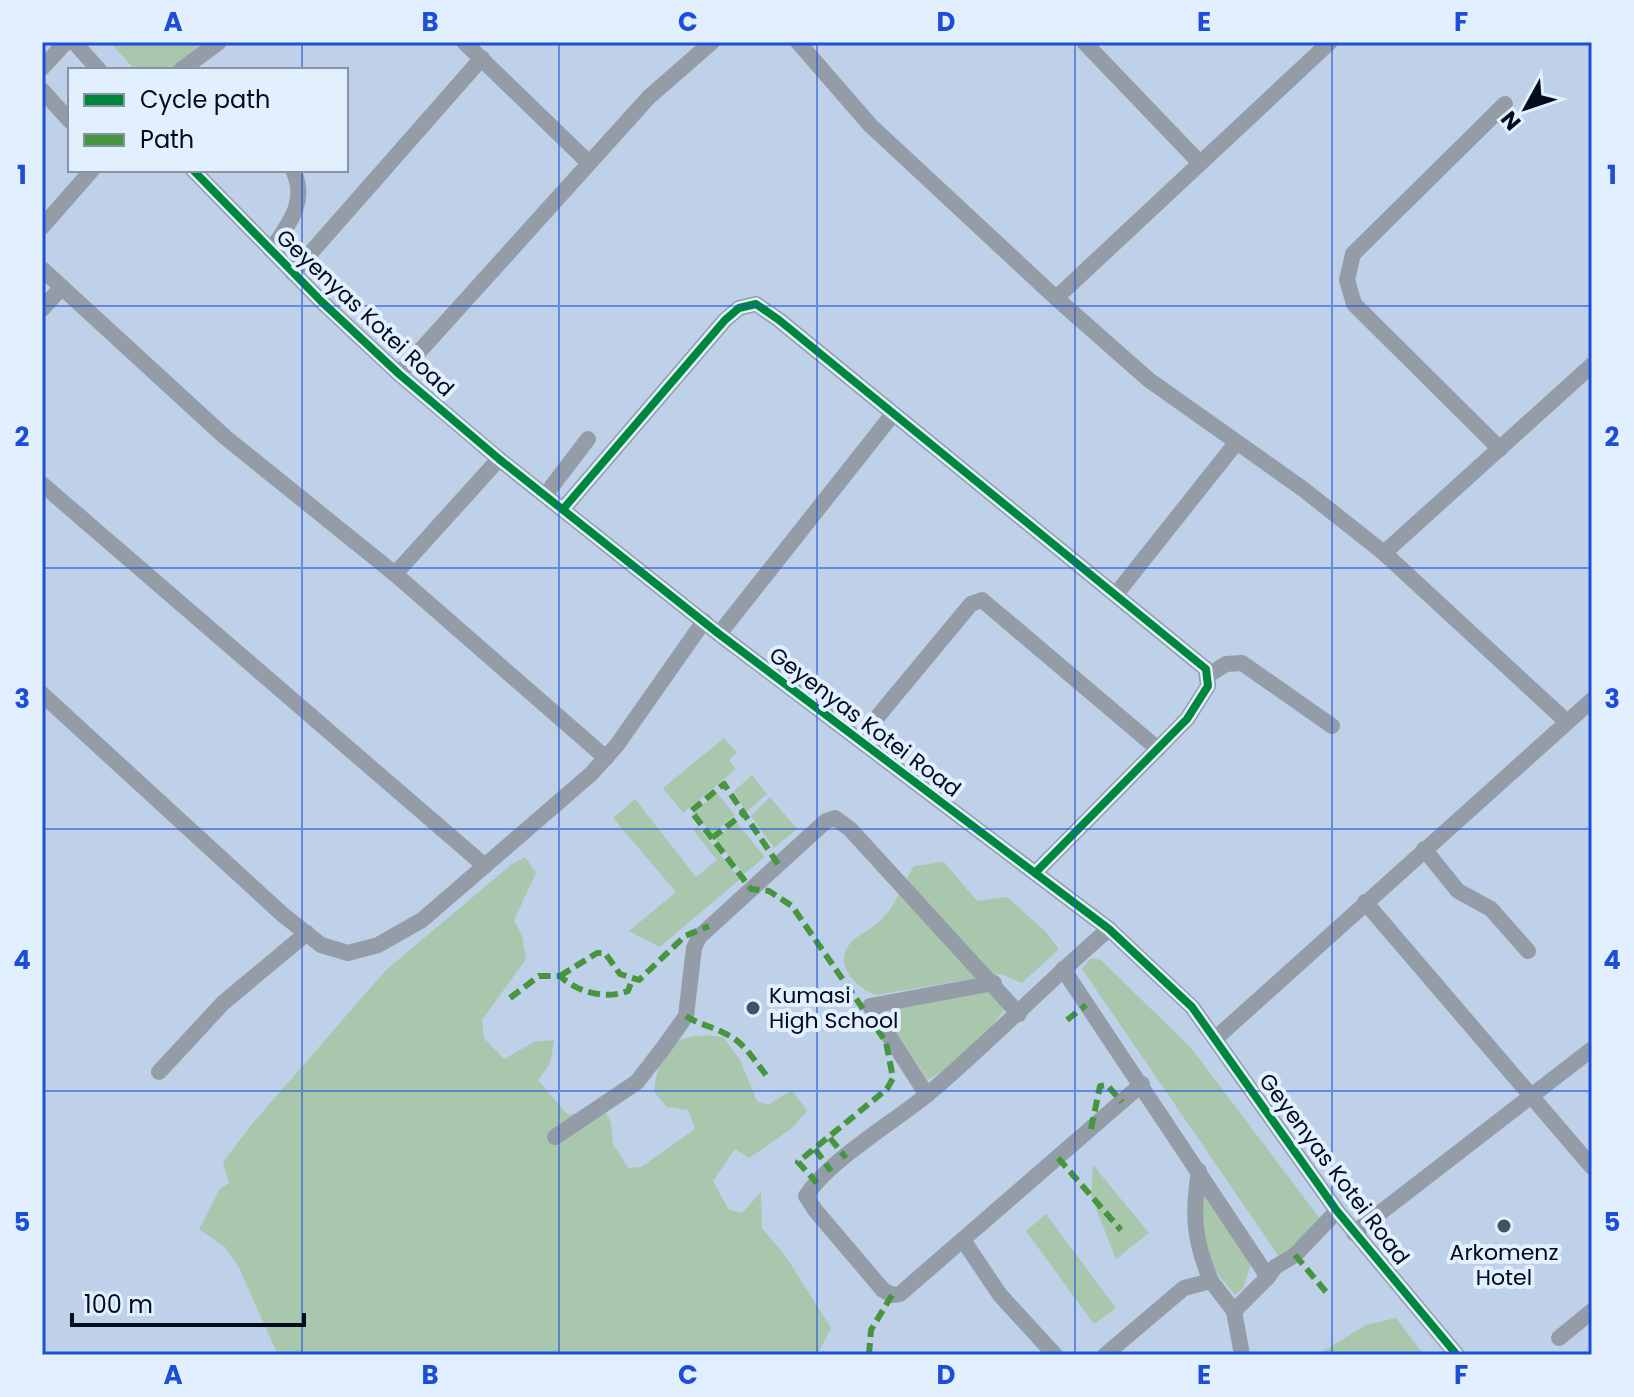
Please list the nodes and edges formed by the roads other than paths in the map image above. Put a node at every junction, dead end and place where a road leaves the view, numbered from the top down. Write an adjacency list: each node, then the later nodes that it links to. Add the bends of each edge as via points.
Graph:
1 (66, 42): 10 (street)
2 (74, 42): 11 (street)
3 (219, 42): 12 (street)
4 (464, 42): 9 (street)
5 (712, 42): 16 (street, via 649,97)
6 (798, 42): 26 (street, via 870,125)
7 (1084, 42): 17 (street)
8 (1330, 42): 17 (street)
9 (482, 58): 16 (street); 24 (street)
10 (42, 68)
11 (97, 68)
12 (184, 68)
13 (42, 90): 15 (street)
14 (1505, 104): 33 (street, via 1353,254 1347,280 1354,304)
15 (68, 119)
16 (589, 163): 29 (street)
17 (1200, 163): 26 (street)
18 (90, 172): 21 (street)
19 (195, 172): 22 (street, Geyenyas Kotei Road)
20 (294, 172): 22 (street, via 300,197)
21 (42, 227)
22 (271, 250): 24 (street, Geyenyas Kotei Road)
23 (42, 269): 25 (street)
24 (293, 273): 29 (street, Geyenyas Kotei Road)
25 (62, 287): 27 (street); 39 (street, via 225,437)
26 (1056, 298): 32 (street, via 1149,380)
27 (42, 309)
28 (1592, 365): 33 (street)
29 (399, 374): 34 (street, Geyenyas Kotei Road)
30 (893, 414): 37 (street, via 756,304 739,308); 40 (street); 42 (street)
31 (588, 439): 36 (street)
32 (1236, 443): 38 (street); 40 (street)
33 (1500, 449): 38 (street)
34 (499, 459): 36 (street, Geyenyas Kotei Road); 39 (street)
35 (42, 484): 52 (street)
36 (546, 494): 37 (street, Geyenyas Kotei Road)
37 (564, 508): 41 (street, Geyenyas Kotei Road)
38 (1384, 553): 46 (street)
39 (395, 574): 50 (street)
40 (1117, 593): 43 (street, via 1191,653)
41 (704, 621): 42 (street, Geyenyas Kotei Road); 50 (street)
42 (719, 634): 48 (street, Geyenyas Kotei Road)
43 (1207, 676): 47 (street, via 1226,664 1242,663); 49 (street, via 1208,686 1187,719)
44 (42, 694): 56 (street)
45 (1592, 700): 46 (street)
46 (1567, 722): 51 (street)
47 (1332, 726)
48 (859, 739): 49 (street, via 971,604 982,600); 53 (street, Geyenyas Kotei Road)
49 (1158, 749): 53 (street)
50 (606, 758): 52 (street)
51 (1424, 849): 54 (street); 57 (street, via 1458,891 1491,909)
52 (485, 866): 56 (street, via 422,920 378,945 348,953 321,945)
53 (1035, 873): 55 (street, Geyenyas Kotei Road)
54 (1365, 902): 61 (street); 66 (street)
55 (1109, 929): 58 (street); 61 (street, Geyenyas Kotei Road, via 1163,977)
56 (307, 933): 63 (street, via 223,1003)
57 (1528, 951)
58 (1063, 969): 60 (street); 64 (street)
59 (994, 983): 60 (street); 65 (street, via 870,1006); 67 (street, via 850,829 835,818 826,821 699,937 686,1016 637,1082)
60 (1019, 1014): 65 (street)
61 (1216, 1038): 70 (street, Geyenyas Kotei Road)
62 (1592, 1049): 66 (street)
63 (159, 1072)
64 (1142, 1084): 69 (street); 72 (street)
65 (927, 1095): 72 (street, via 806,1196 892,1295 911,1286)
66 (1533, 1098): 68 (street); 71 (street)
67 (555, 1137)
68 (1592, 1167)
69 (1199, 1171): 73 (street); 74 (street, via 1196,1246)
70 (1337, 1211): 71 (street, Geyenyas Kotei Road); 73 (street)
71 (1354, 1233): 81 (street, Geyenyas Kotei Road)
72 (963, 1240): 78 (street, via 1000,1295)
73 (1268, 1277): 75 (street)
74 (1211, 1281): 75 (street); 79 (street, via 1184,1288)
75 (1234, 1311): 80 (street)
76 (1592, 1311): 77 (street)
77 (1559, 1338)
78 (1055, 1355)
79 (1105, 1355)
80 (1242, 1355)
81 (1457, 1355)

